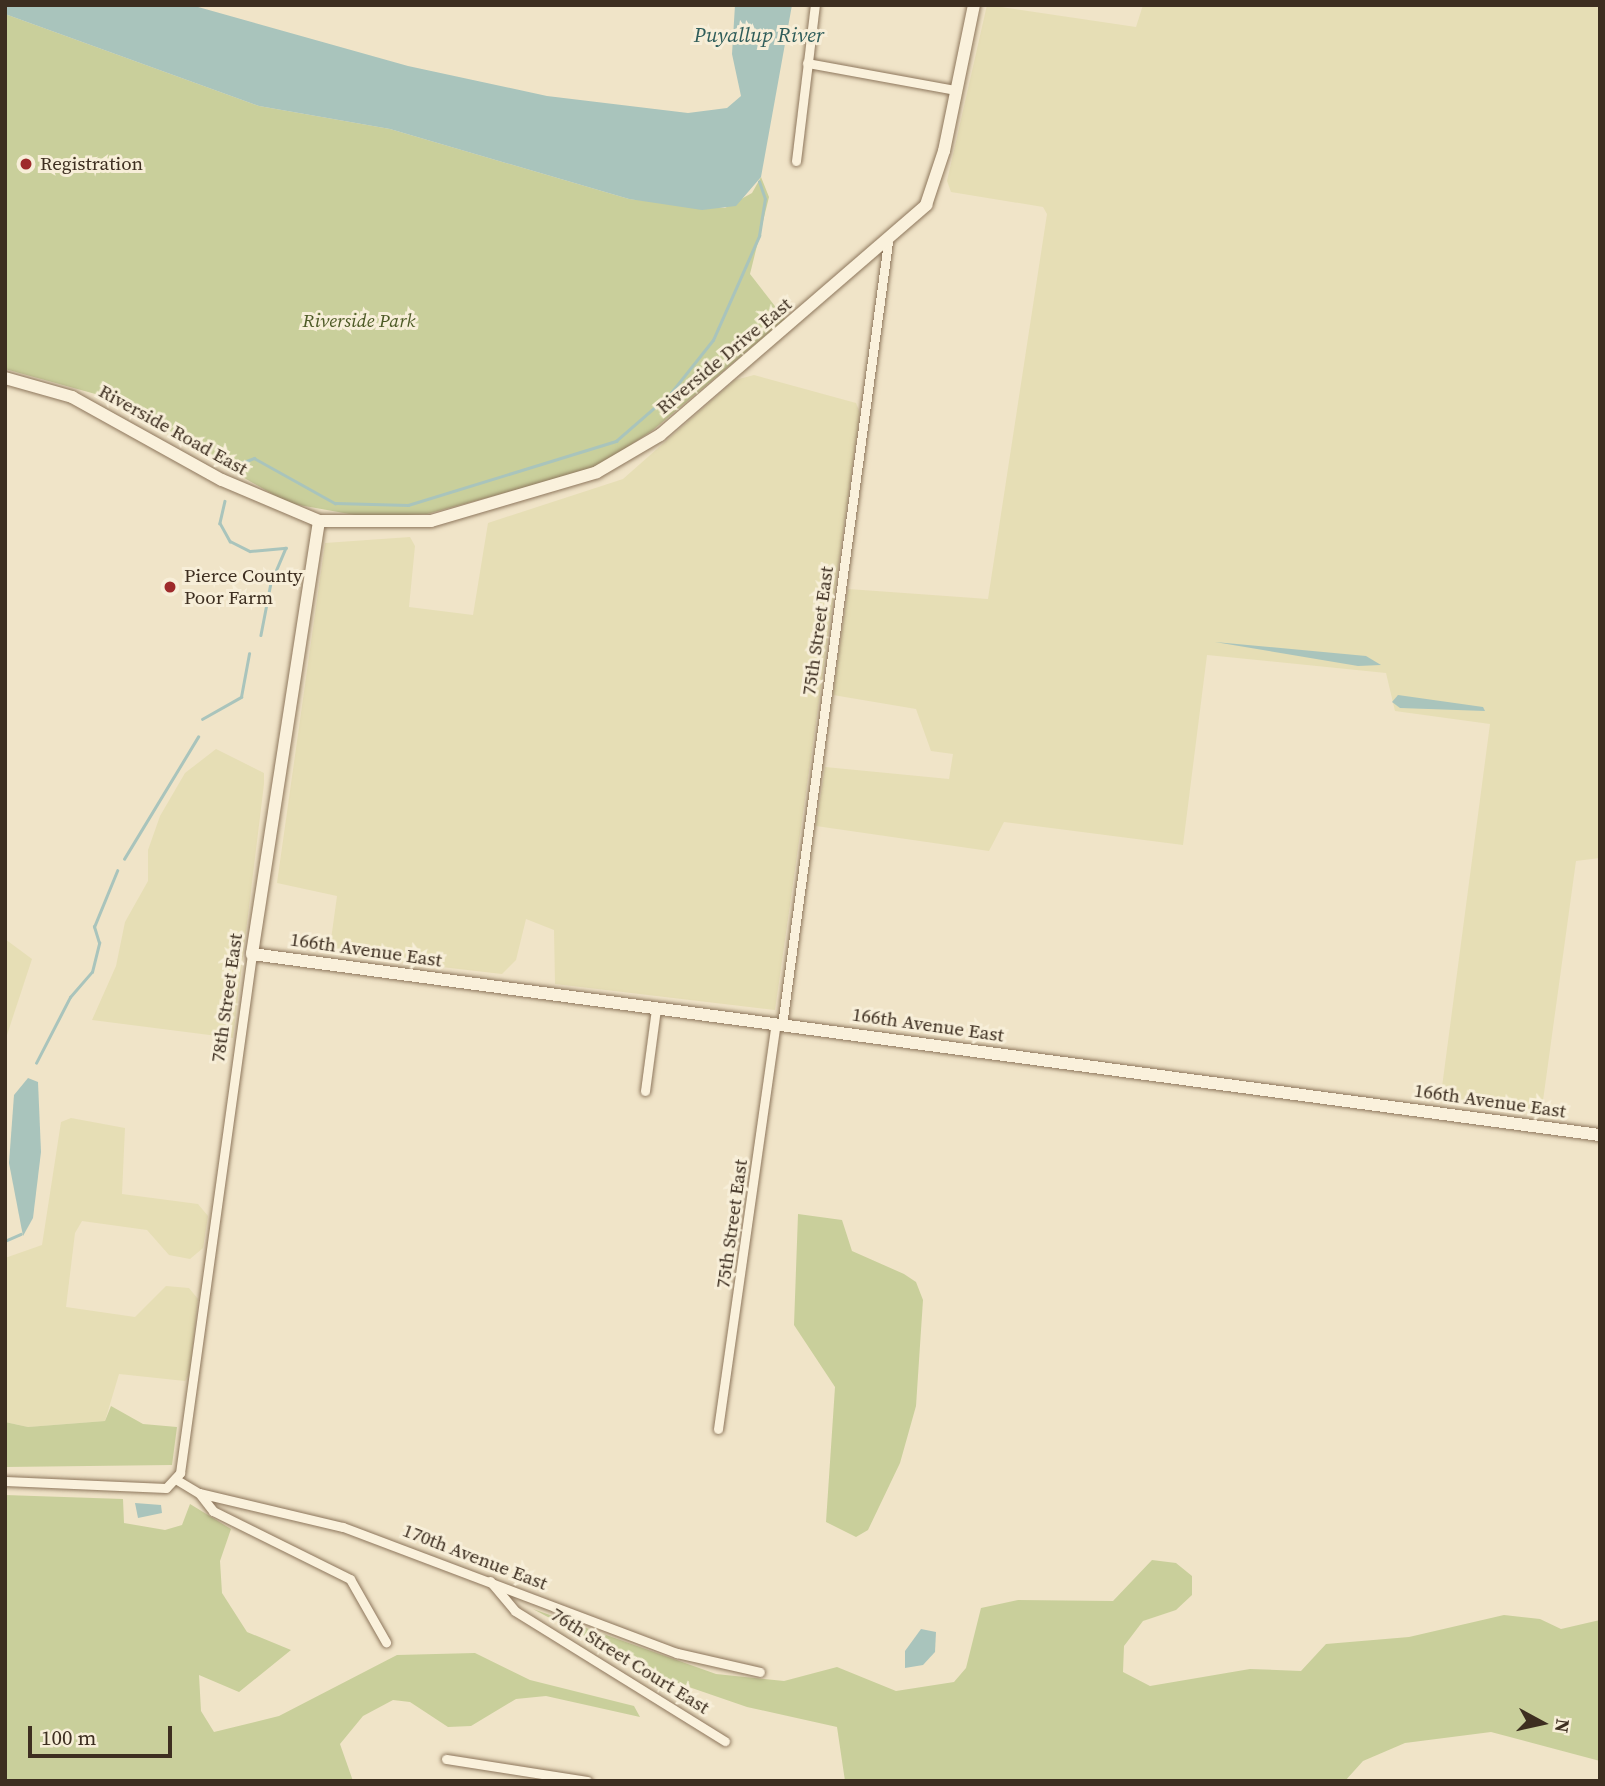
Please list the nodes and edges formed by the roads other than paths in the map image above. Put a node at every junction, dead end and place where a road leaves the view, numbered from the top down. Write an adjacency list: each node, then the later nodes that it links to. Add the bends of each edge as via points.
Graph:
1 (815, 5): 3 (street)
2 (974, 5): 4 (street, Riverside Drive East)
3 (807, 63): 4 (street); 5 (street)
4 (956, 90): 6 (street, Riverside Drive East, via 930,196)
5 (796, 161)
6 (888, 242): 8 (street, Riverside Drive East, via 660,435 617,463 431,521); 11 (street, 75th Street East)
7 (5, 378): 8 (street, Riverside Road East, via 72,397 222,480)
8 (320, 521): 9 (street, 78th Street East)
9 (252, 954): 10 (street, 166th Avenue East); 15 (street, 78th Street East)
10 (656, 1009): 11 (street, 166th Avenue East); 12 (street)
11 (779, 1025): 13 (street, 166th Avenue East); 14 (street, 75th Street East)
12 (645, 1091)
13 (1600, 1135)
14 (718, 1429)
15 (177, 1480): 16 (street, via 166,1488); 17 (street, 170th Avenue East)
16 (5, 1481)
17 (199, 1493): 18 (street, 170th Avenue East, via 320,1520); 19 (street, via 213,1511 350,1580)
18 (489, 1580): 20 (street, 170th Avenue East, via 677,1653); 21 (street, 76th Street Court East, via 515,1611)
19 (386, 1642)
20 (760, 1672)
21 (725, 1741)
22 (446, 1759): 23 (street)
23 (587, 1781)

